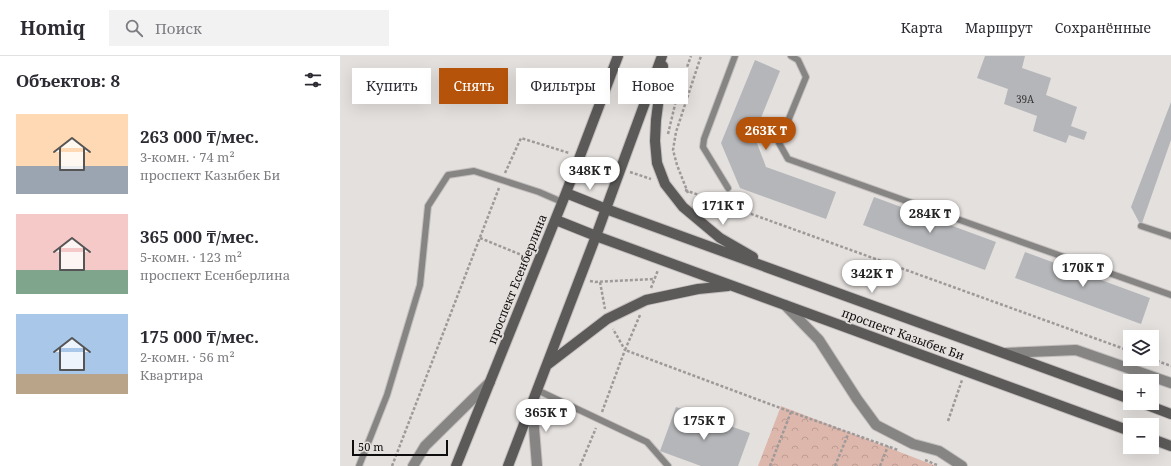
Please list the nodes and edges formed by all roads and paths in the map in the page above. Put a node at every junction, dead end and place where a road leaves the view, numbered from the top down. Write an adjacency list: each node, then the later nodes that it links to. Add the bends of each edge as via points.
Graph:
1 (618, 56): 15 (street, проспект Есенберлина)
2 (663, 56): 9 (street); 11 (street, via 655,141 657,163)
3 (691, 56): 7 (path, via 678,92)
4 (701, 56): 14 (path, via 676,132 673,150)
5 (735, 56): 12 (lane, via 703,147)
6 (791, 56): 30 (lane, via 798,60 806,77 779,143 788,159)
7 (667, 136)
8 (569, 153): 10 (path, via 521,138)
9 (621, 169): 11 (path); 17 (street)
10 (502, 180): 15 (lane); 22 (path); 58 (lane, via 474,171 448,175 428,206 420,285 386,395)
11 (665, 184): 16 (street)
12 (728, 188)
13 (683, 190): 14 (path)
14 (688, 192): 16 (path); 34 (path)
15 (564, 198): 17 (street, проспект Казыбек Би); 18 (street, проспект Есенберлина)
16 (683, 207): 25 (street, via 720,238)
17 (606, 210): 20 (street); 25 (street, проспект Казыбек Би)
18 (556, 220): 20 (street, проспект Казыбек Би); 24 (street, проспект Есенберлина)
19 (1141, 226): 21 (lane)
20 (596, 236): 23 (street, проспект Казыбек Би); 26 (street)
21 (1171, 236)
22 (480, 238): 24 (path); 59 (path)
23 (662, 260): 27 (path); 29 (street, проспект Казыбек Би)
24 (539, 261): 41 (street, проспект Есенберлина)
25 (777, 271): 36 (street, проспект Казыбек Би)
26 (580, 278): 28 (path); 38 (street)
27 (654, 279): 28 (path); 31 (path)
28 (600, 282): 33 (path)
29 (732, 286): 31 (street, via 698,289); 32 (street, проспект Казыбек Би)
30 (1171, 295)
31 (646, 300): 33 (street); 35 (path)
32 (785, 305): 40 (street, проспект Казыбек Би); 70 (street, via 819,340 876,425 913,444 939,451)
33 (607, 319): 35 (path); 38 (street)
34 (1123, 348)
35 (625, 350): 47 (path); 49 (path)
36 (1005, 354): 42 (street, via 1076,350); 44 (street, проспект Казыбек Би)
37 (1159, 362): 39 (path)
38 (547, 365): 43 (street)
39 (1171, 366)
40 (965, 371): 50 (path); 51 (street, проспект Казыбек Би)
41 (490, 382): 60 (street, via 425,446); 61 (street, проспект Есенберлина)
42 (1171, 383)
43 (537, 390): 45 (street); 49 (lane)
44 (1123, 396)
45 (532, 403): 62 (street); 63 (street)
46 (1159, 409): 48 (street)
47 (791, 412): 52 (path); 66 (path)
48 (1171, 414)
49 (600, 420): 64 (path); 65 (lane, via 647,442)
50 (948, 421)
51 (1123, 428)
52 (848, 432): 54 (path); 67 (path)
53 (1159, 442): 55 (street)
54 (888, 446): 56 (path); 68 (path)
55 (1171, 446)
56 (901, 451)
57 (921, 459): 69 (path)
58 (360, 466)
59 (392, 466)
60 (412, 466)
61 (456, 466)
62 (508, 466)
63 (537, 466)
64 (580, 466)
65 (668, 466)
66 (770, 466)
67 (835, 466)
68 (880, 466)
69 (942, 466)
70 (962, 466)

